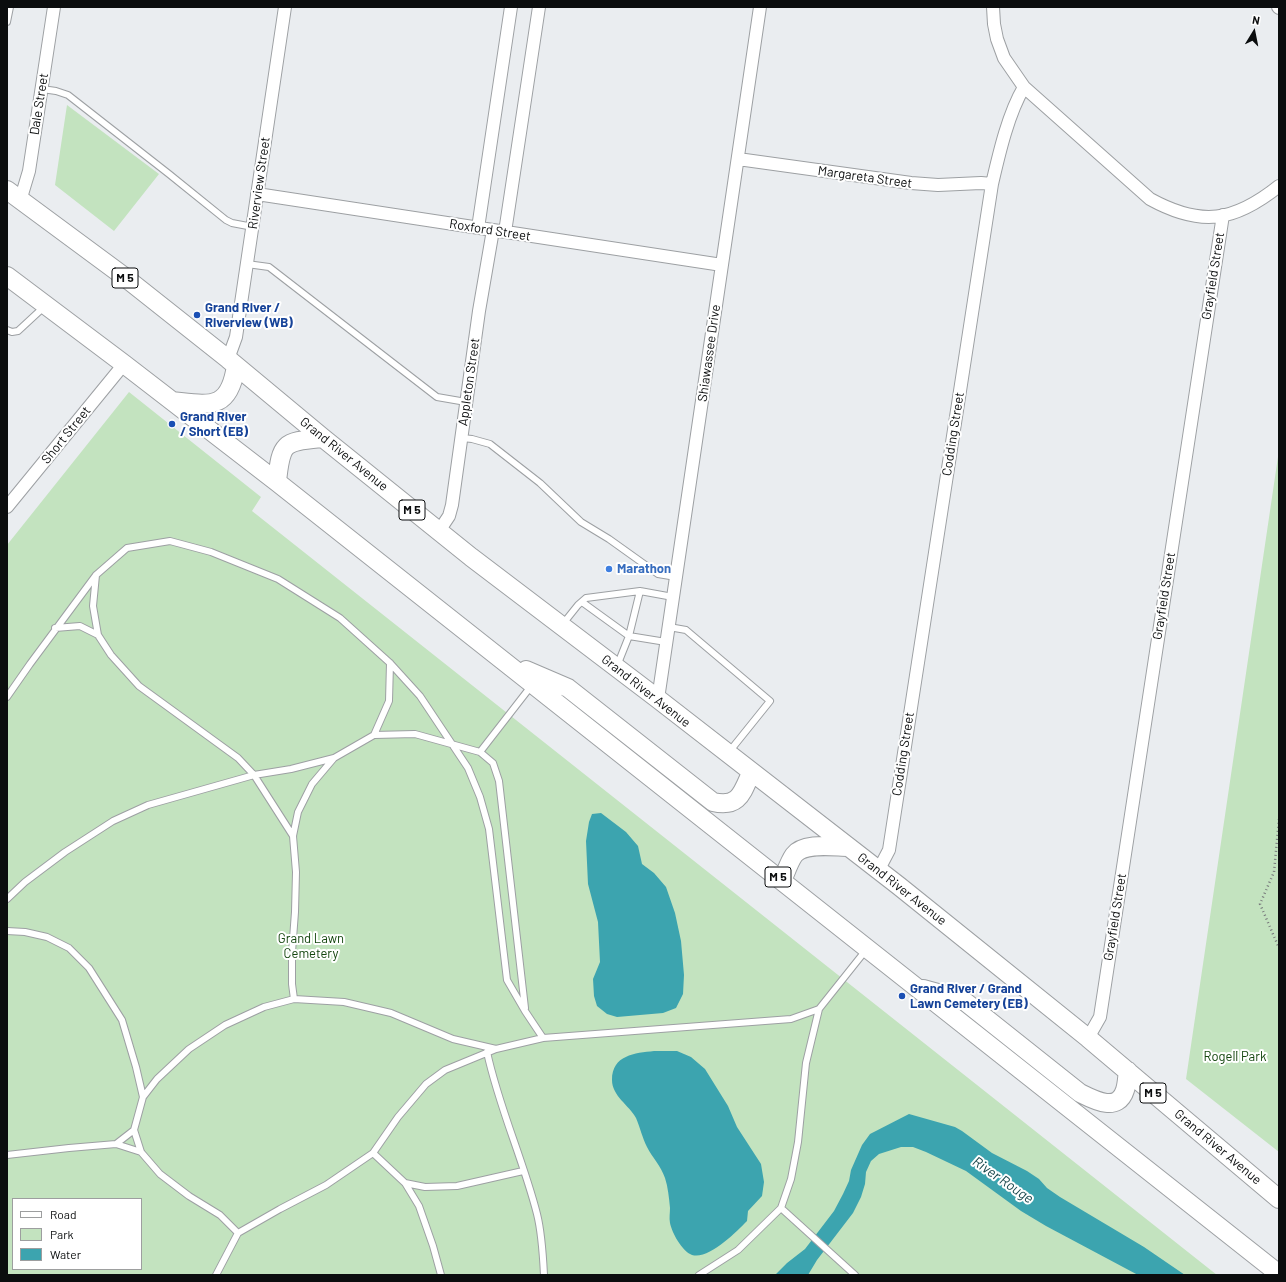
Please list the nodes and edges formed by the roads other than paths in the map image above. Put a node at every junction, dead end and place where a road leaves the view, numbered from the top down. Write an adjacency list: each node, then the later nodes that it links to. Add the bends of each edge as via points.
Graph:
1 (10, 7): 8 (lane)
2 (54, 7): 10 (street, Dale Street)
3 (285, 7): 14 (street, Riverview Street)
4 (511, 7): 18 (street)
5 (539, 7): 20 (street)
6 (760, 7): 11 (street, Shiawassee Drive)
7 (993, 7): 9 (street, via 999,45 1007,63)
8 (7, 22)
9 (1024, 87): 12 (street, Codding Street, via 1017,99); 16 (street, via 1150,199 1188,216 1202,218)
10 (42, 89): 15 (street, Dale Street, via 29,171); 17 (lane, via 68,95 226,220 232,224)
11 (738, 159): 12 (street, Margareta Street, via 926,184); 22 (street, Shiawassee Drive)
12 (992, 184): 61 (street, Codding Street, via 889,850)
13 (1279, 186): 16 (street, Grayfield Street, via 1262,200)
14 (257, 194): 17 (street, Riverview Street); 18 (street, Roxford Street)
15 (14, 195): 26 (main road, Grand River Avenue / M 5, via 122,275)
16 (1223, 215): 71 (street, Grayfield Street, via 1100,1016)
17 (253, 227): 21 (street, Riverview Street)
18 (478, 228): 19 (street, Roxford Street)
19 (493, 230): 20 (street, Roxford Street); 29 (street, Appleton Street)
20 (506, 232): 22 (street, Roxford Street)
21 (247, 264): 26 (street, Riverview Street); 29 (lane, via 268,267 437,397)
22 (722, 265): 36 (street, Shiawassee Drive)
23 (7, 277): 24 (main road, M 5)
24 (46, 306): 25 (lane, via 18,331); 27 (main road, M 5)
25 (7, 330)
26 (232, 362): 28 (main road, via 234,380 225,397 212,404); 30 (main road, Grand River Avenue / M 5)
27 (124, 364): 28 (main road, M 5); 33 (street, Short Street)
28 (172, 401): 32 (main road, M 5)
29 (466, 402): 31 (street, Appleton Street)
30 (323, 438): 32 (main road, via 288,444 281,452); 34 (main road, Grand River Avenue / M 5)
31 (462, 438): 34 (street, Appleton Street, via 452,505 449,516); 36 (lane, via 490,444 540,483 581,522 609,538 658,574)
32 (277, 482): 46 (main road, M 5)
33 (7, 507)
34 (439, 532): 40 (main road, Grand River Avenue / M 5)
35 (96, 575): 42 (lane); 43 (lane, via 93,606); 47 (lane, via 127,548 170,541 211,552 278,579 340,618)
36 (676, 577): 38 (street, Shiawassee Drive)
37 (640, 591): 38 (lane); 39 (lane, via 586,598); 44 (lane)
38 (673, 597): 41 (street, Shiawassee Drive)
39 (582, 602): 40 (lane); 44 (lane)
40 (561, 625): 48 (main road, Grand River Avenue / M 5)
41 (668, 627): 45 (street, Shiawassee Drive); 55 (lane, via 686,630 770,701)
42 (55, 628): 43 (lane, via 80,626); 50 (lane)
43 (98, 635): 58 (lane, via 111,655 139,686 238,758)
44 (629, 636): 45 (lane); 48 (lane)
45 (666, 642): 51 (street, Shiawassee Drive)
46 (501, 659): 49 (main road, M 5); 57 (main road, via 568,688 713,802 724,805 739,798)
47 (390, 663): 52 (lane, via 389,701); 53 (lane, via 420,696)
48 (616, 668): 51 (main road, Grand River Avenue / M 5)
49 (533, 684): 54 (lane); 62 (main road, M 5)
50 (7, 697)
51 (658, 699): 55 (main road, Grand River Avenue / M 5)
52 (374, 735): 53 (lane, via 415,734); 56 (lane)
53 (453, 745): 54 (lane); 69 (lane, via 468,768 480,797 488,829 507,980)
54 (480, 752): 69 (lane, via 494,763 499,781)
55 (727, 754): 57 (main road, Grand River Avenue / M 5)
56 (334, 758): 58 (lane); 59 (lane, via 312,784 298,812)
57 (751, 773): 60 (main road, Grand River Avenue / M 5)
58 (254, 775): 59 (lane); 63 (lane, via 148,805 114,821 64,852)
59 (293, 836): 67 (lane, via 296,872 292,952)
60 (849, 847): 61 (main road, Grand River Avenue / M 5); 62 (main road, via 814,846 801,849 795,854)
61 (878, 870): 71 (main road, Grand River Avenue / M 5)
62 (782, 881): 65 (main road, M 5)
63 (7, 899)
64 (7, 931): 75 (lane, via 47,937 69,948 89,968 122,1020)
65 (867, 948): 66 (main road, M 5); 68 (lane)
66 (916, 988): 74 (main road, via 963,1000 1080,1093 1098,1102 1110,1104 1122,1097); 86 (main road, M 5)
67 (294, 999): 72 (lane, via 344,1002 392,1013 453,1039); 75 (lane, via 264,1007 225,1025 184,1054)
68 (819, 1009): 70 (lane, via 791,1019); 84 (lane, via 806,1063 798,1142)
69 (525, 1011): 70 (lane)
70 (543, 1038): 72 (lane)
71 (1088, 1038): 74 (main road, Grand River Avenue / M 5)
72 (496, 1049): 73 (lane)
73 (487, 1052): 79 (lane, via 445,1070 426,1084); 81 (lane)
74 (1128, 1071): 83 (main road, Grand River Avenue / M 5)
75 (143, 1097): 76 (lane)
76 (134, 1130): 77 (lane); 78 (lane)
77 (116, 1144): 78 (lane); 80 (lane)
78 (141, 1152): 85 (lane, via 160,1174 189,1196 220,1214)
79 (373, 1153): 82 (lane); 85 (lane, via 326,1185)
80 (7, 1155)
81 (523, 1171): 82 (lane, via 457,1186 425,1187); 89 (lane, via 537,1216)
82 (405, 1183): 88 (lane, via 418,1206 433,1246)
83 (1279, 1199)
84 (781, 1208): 90 (lane, via 738,1250); 91 (lane)
85 (238, 1233): 87 (lane)
86 (1279, 1274)
87 (216, 1275)
88 (440, 1275)
89 (544, 1275)
90 (699, 1275)
91 (855, 1275)

